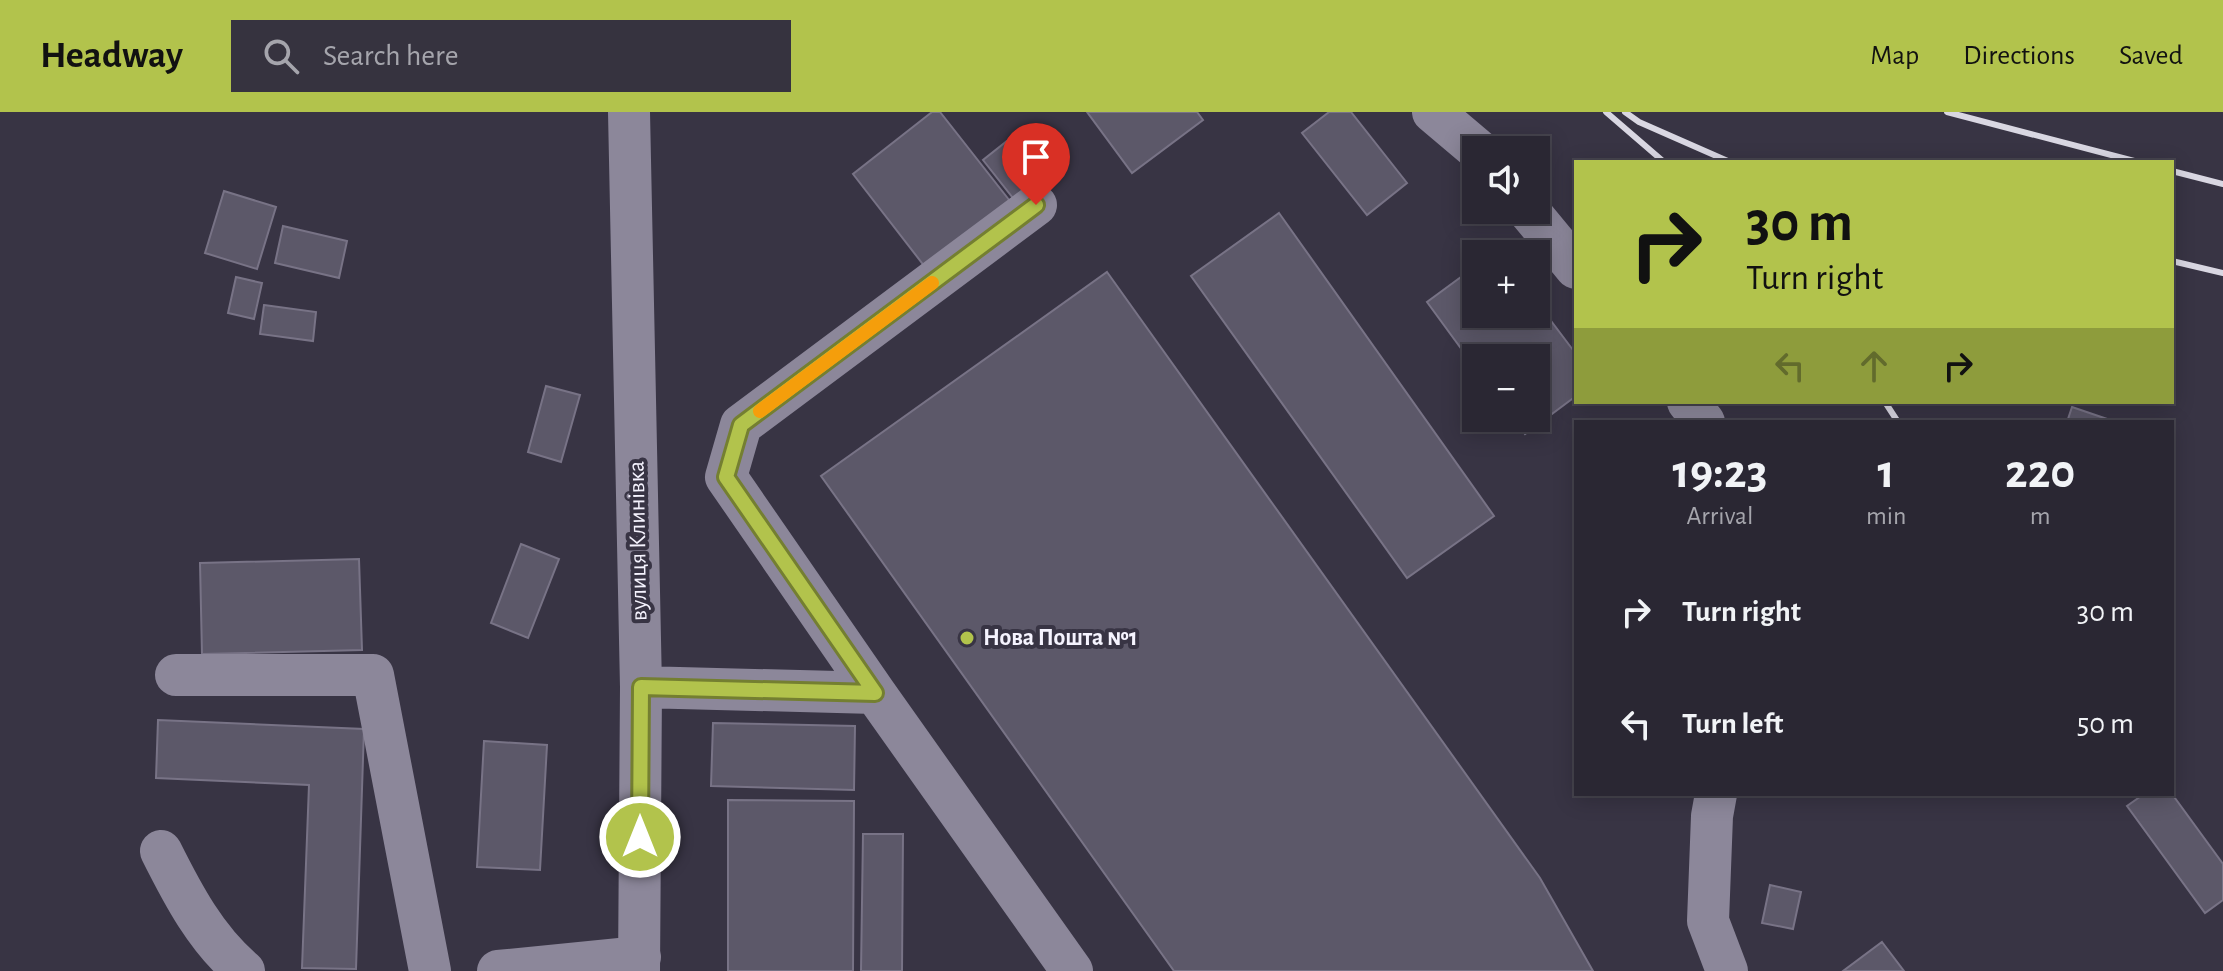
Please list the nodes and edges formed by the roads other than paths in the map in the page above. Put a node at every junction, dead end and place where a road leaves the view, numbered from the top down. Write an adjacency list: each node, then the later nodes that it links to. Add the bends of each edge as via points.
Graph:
1 (629, 112): 10 (street, вулиця Клинівка)
2 (1433, 112): 3 (street)
3 (1462, 136)
4 (1036, 205): 11 (street, via 741,425 726,477)
5 (1540, 224): 6 (street)
6 (1574, 266)
7 (1690, 404): 8 (street)
8 (1702, 420)
9 (176, 675): 16 (street, via 373,675)
10 (641, 687): 11 (street); 14 (street, вулиця Клинівка)
11 (875, 693): 18 (street)
12 (1716, 796): 19 (street, via 1708,921)
13 (161, 851): 15 (street, via 207,932)
14 (639, 964): 17 (street)
15 (244, 971)
16 (430, 971)
17 (498, 971)
18 (1072, 971)
19 (1727, 971)

